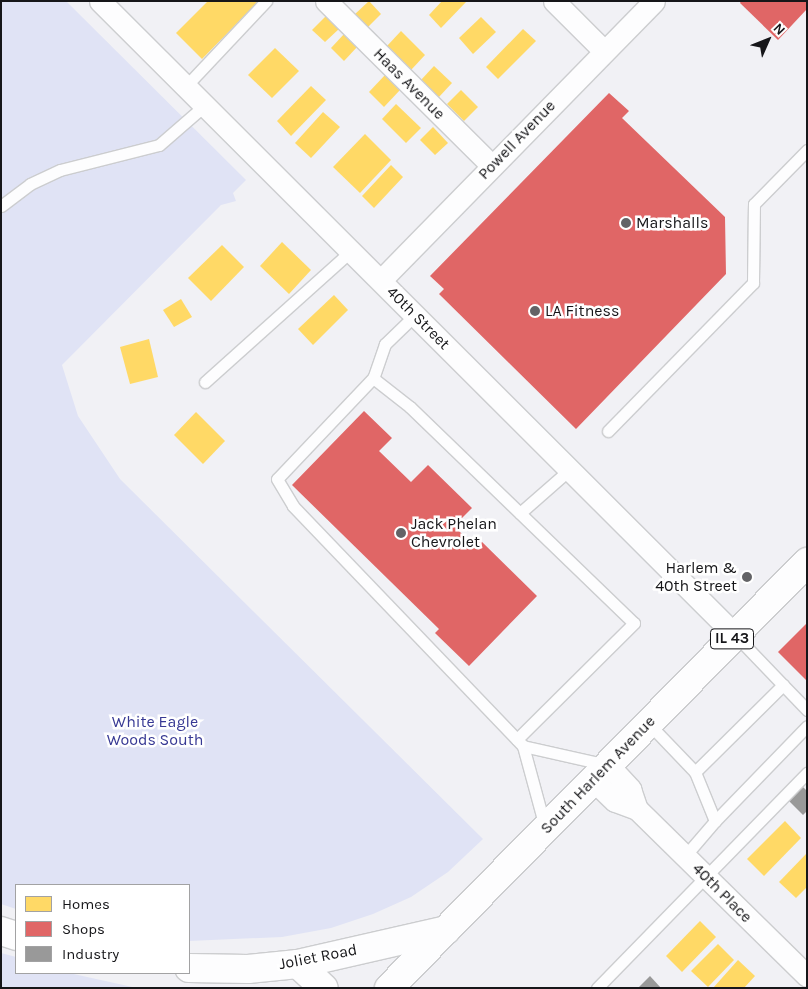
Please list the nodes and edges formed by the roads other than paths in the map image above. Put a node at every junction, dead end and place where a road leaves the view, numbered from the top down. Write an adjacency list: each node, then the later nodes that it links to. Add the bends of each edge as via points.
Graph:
1 (100, 1): 7 (street, 40th Street)
2 (266, 1): 7 (lane)
3 (326, 1): 10 (street, Haas Avenue)
4 (554, 1): 6 (street)
5 (654, 1): 6 (street, Powell Avenue)
6 (604, 51): 10 (street, Powell Avenue)
7 (186, 86): 8 (street, 40th Street)
8 (206, 105): 11 (lane, via 158,145 60,170 30,184); 12 (street, 40th Street)
9 (807, 150): 17 (lane, via 754,204 753,282)
10 (492, 166): 13 (street, Powell Avenue)
11 (1, 206)
12 (351, 251): 13 (street, 40th Street); 16 (lane)
13 (381, 280): 14 (street, 40th Street)
14 (416, 314): 15 (lane, via 385,344); 18 (street, 40th Street)
15 (373, 378): 19 (lane, via 410,407); 26 (lane, via 276,479 293,506)
16 (205, 382)
17 (608, 431)
18 (570, 469): 19 (lane); 21 (street, 40th Street)
19 (520, 513): 26 (lane, via 634,623)
20 (805, 568): 21 (main road, South Harlem Avenue / IL 43)
21 (735, 635): 22 (lane); 24 (main road, South Harlem Avenue / IL 43)
22 (783, 685): 23 (lane); 28 (lane)
23 (807, 710)
24 (648, 724): 27 (main road, South Harlem Avenue / IL 43); 28 (lane)
25 (807, 726): 30 (lane)
26 (520, 742): 27 (lane); 31 (lane)
27 (600, 772): 31 (main road, South Harlem Avenue / IL 43); 32 (street, 40th Place, via 615,801 637,809)
28 (695, 772): 30 (lane)
29 (806, 777): 33 (lane)
30 (715, 821): 32 (lane)
31 (545, 828): 34 (main road, South Harlem Avenue / IL 43)
32 (685, 856): 33 (street, 40th Place)
33 (706, 877): 39 (street, 40th Place); 40 (lane)
34 (446, 930): 37 (main road, Joliet Road); 41 (main road, South Harlem Avenue / IL 43)
35 (1, 931): 36 (main road)
36 (15, 936)
37 (298, 964): 38 (main road, Joliet Road, via 248,969); 42 (main road)
38 (190, 968)
39 (807, 976)
40 (606, 979): 43 (lane); 44 (lane)
41 (400, 984)
42 (324, 988)
43 (597, 988)
44 (615, 988)

